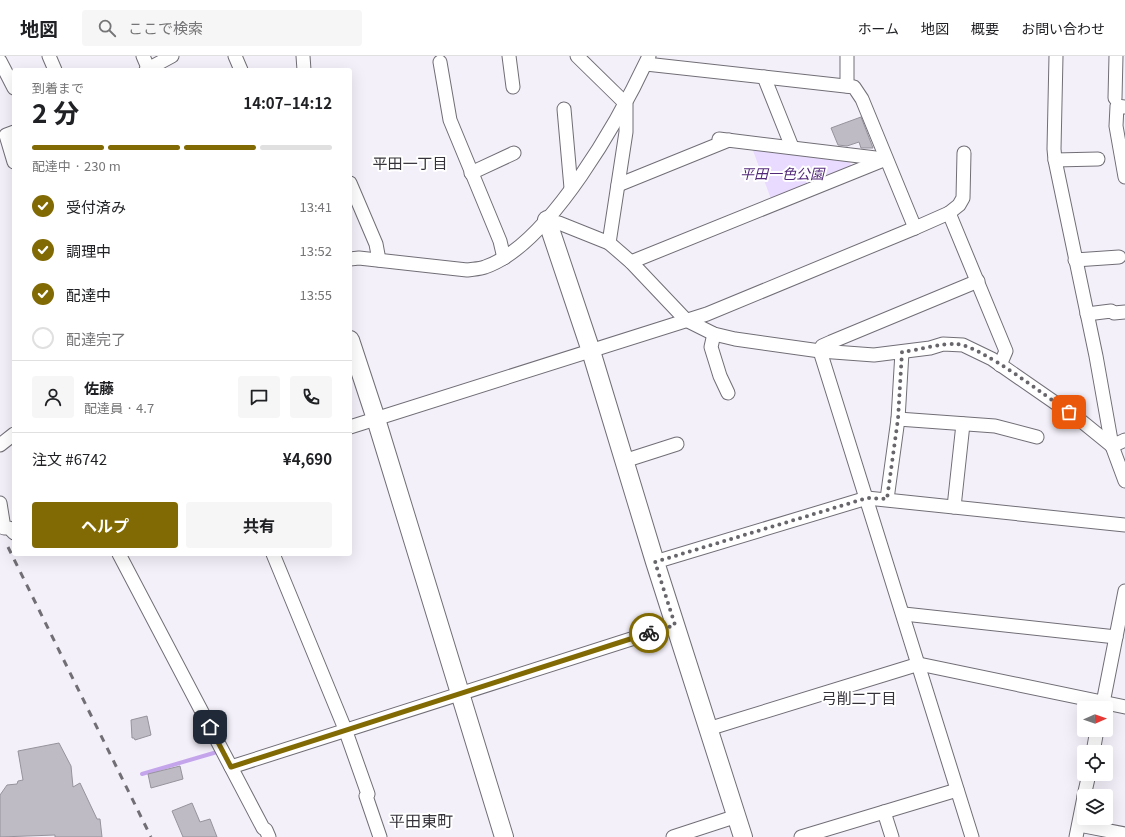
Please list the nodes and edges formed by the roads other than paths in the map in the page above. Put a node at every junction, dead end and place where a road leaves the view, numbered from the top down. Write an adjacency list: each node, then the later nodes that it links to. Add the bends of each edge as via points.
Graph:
1 (49, 56): 14 (street)
2 (143, 56): 15 (street)
3 (172, 56): 16 (street)
4 (235, 56): 17 (street)
5 (303, 56): 18 (street)
6 (509, 56): 22 (street)
7 (577, 56): 24 (street)
8 (847, 56): 21 (street)
9 (1056, 56): 34 (street)
10 (1116, 56): 23 (street)
11 (648, 60): 19 (street); 24 (street)
12 (0, 61): 20 (street)
13 (440, 62): 35 (street, via 450,120)
14 (54, 68)
15 (147, 68)
16 (151, 68)
17 (240, 68)
18 (304, 68)
19 (764, 77): 21 (street); 28 (street)
20 (12, 84)
21 (847, 86): 32 (street, via 858,92)
22 (514, 87)
23 (1115, 98)
24 (626, 104): 37 (street, via 626,132); 39 (street)
25 (1125, 107): 36 (street, via 1117,106 1116,126)
26 (564, 109): 39 (street)
27 (12, 133): 31 (street, via 6,135)
28 (792, 147): 32 (street); 37 (street, via 724,139)
29 (514, 153): 35 (street)
30 (964, 153): 40 (street, via 963,198)
31 (12, 155)
32 (886, 159): 42 (street); 49 (street)
33 (1098, 159): 34 (street)
34 (1055, 160): 48 (street)
35 (471, 173): 45 (street, via 500,241)
36 (1125, 177)
37 (618, 186): 43 (street)
38 (352, 188): 47 (street, via 376,244)
39 (571, 188): 41 (street)
40 (949, 213): 42 (street); 50 (street)
41 (547, 220): 43 (street); 45 (street); 56 (street)
42 (916, 228): 53 (street, via 707,314)
43 (609, 243): 49 (street)
44 (1119, 257): 48 (street)
45 (504, 258): 47 (street, via 485,267 467,270)
46 (352, 259): 47 (street)
47 (380, 260)
48 (1075, 260): 52 (street)
49 (631, 262): 53 (street)
50 (978, 281): 57 (street, via 831,342 822,346); 59 (street, via 1006,351)
51 (1125, 312): 52 (street)
52 (1087, 314): 70 (street)
53 (686, 320): 54 (street); 56 (street)
54 (714, 334): 57 (street); 60 (street, via 711,346)
55 (352, 346): 61 (street)
56 (591, 351): 61 (street); 71 (street)
57 (820, 351): 58 (street, via 874,355); 73 (street)
58 (902, 352): 59 (street, via 956,344 979,352); 62 (street)
59 (1000, 365): 70 (street, via 1080,420)
60 (728, 393)
61 (376, 419): 64 (street); 87 (street)
62 (898, 419): 63 (street); 74 (street)
63 (963, 424): 66 (street, via 995,426); 76 (street)
64 (352, 426)
65 (12, 436): 69 (street)
66 (1037, 437)
67 (1125, 440): 70 (street)
68 (677, 444): 71 (street)
69 (0, 445)
70 (1112, 446): 72 (street)
71 (624, 461): 81 (street)
72 (1125, 481)
73 (867, 498): 74 (street); 81 (street); 83 (street)
74 (887, 499): 76 (street)
75 (0, 503): 78 (street, via 4,528)
76 (954, 507): 77 (street)
77 (1125, 525)
78 (12, 531)
79 (120, 556): 94 (street)
80 (274, 556): 92 (street)
81 (655, 562): 84 (street)
82 (1125, 591): 85 (street)
83 (904, 614): 85 (street); 86 (street)
84 (675, 625): 87 (street); 93 (street)
85 (1116, 637): 89 (street)
86 (919, 664): 88 (street); 93 (street); 95 (street)
87 (459, 694): 92 (street); 102 (street)
88 (1084, 701)
89 (1103, 701)
90 (1113, 706): 91 (street)
91 (1125, 707)
92 (346, 729): 94 (street); 101 (street)
93 (708, 729): 97 (street)
94 (231, 767): 100 (street)
95 (957, 790): 96 (street); 107 (street)
96 (884, 812): 105 (street); 106 (street)
97 (737, 816): 103 (street); 104 (street)
98 (1077, 831): 99 (street)
99 (1125, 834)
100 (269, 837)
101 (380, 837)
102 (504, 837)
103 (673, 837)
104 (743, 837)
105 (801, 837)
106 (892, 837)
107 (972, 837)

